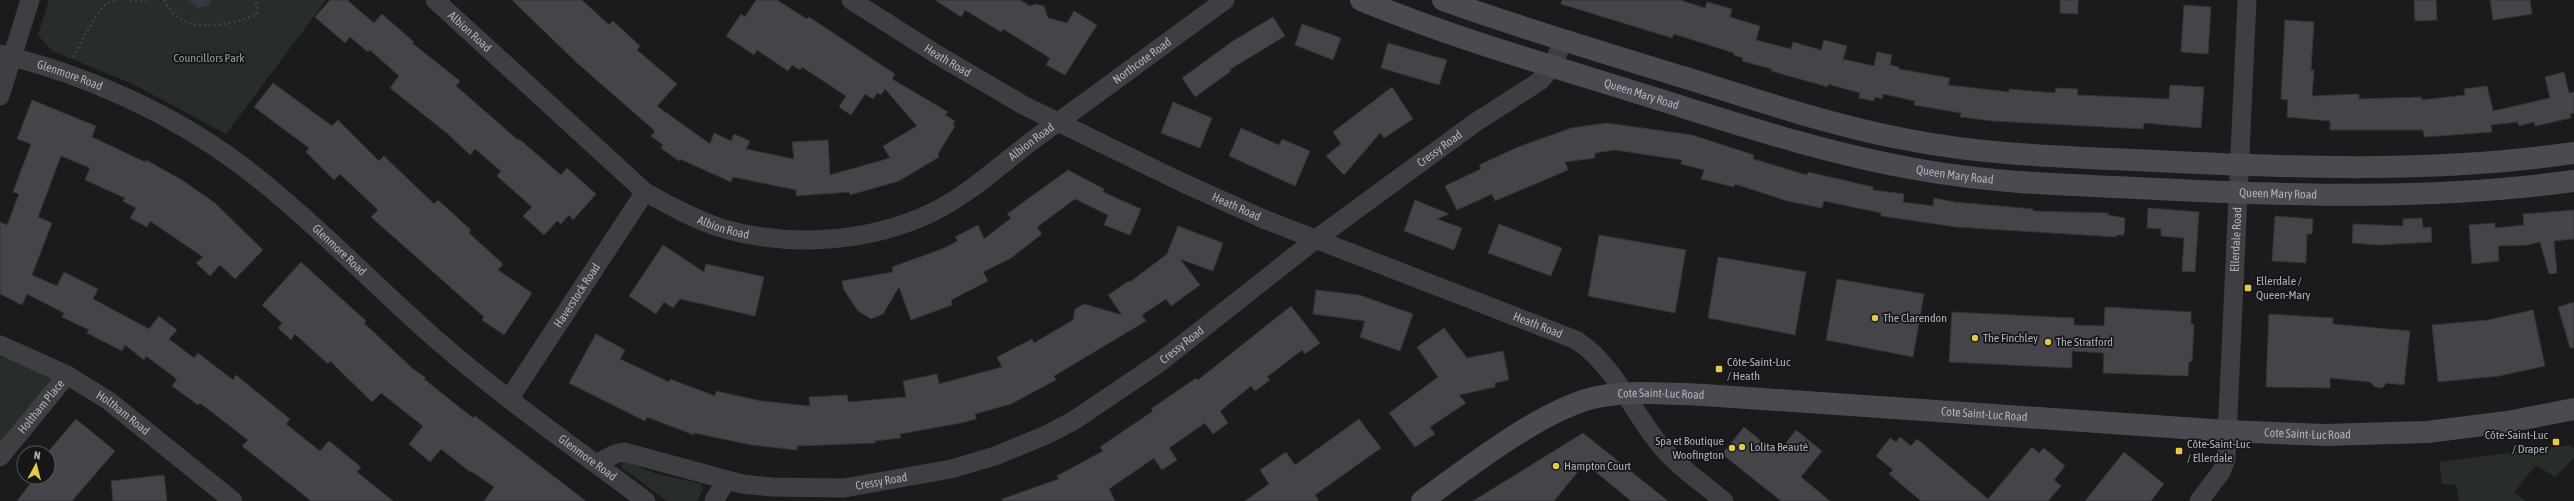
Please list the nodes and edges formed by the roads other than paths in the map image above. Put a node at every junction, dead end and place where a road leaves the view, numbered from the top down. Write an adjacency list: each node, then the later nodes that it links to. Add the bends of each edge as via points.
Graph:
1 (30, 0): 9 (street)
2 (435, 0): 16 (street, Albion Road)
3 (851, 0): 12 (street, Heath Road, via 973,76)
4 (1225, 0): 12 (street, Northcote Road)
5 (1361, 0): 10 (street, Queen Mary Road, via 1454,35)
6 (1443, 0): 8 (street)
7 (2248, 0): 14 (street, Ellerdale Road)
8 (1563, 41): 10 (street, Cressy Road); 14 (street, via 1792,112 1910,141 2024,155)
9 (6, 55): 11 (street); 22 (street, Glenmore Road, via 52,69 136,103 168,118 216,148 275,192 431,335)
10 (1552, 67): 17 (street, Queen Mary Road, via 1806,144 1915,169 2026,183); 18 (street, Cressy Road, via 1540,81 1476,122)
11 (0, 96)
12 (1059, 122): 16 (street, Albion Road, via 984,180 934,211 862,234 813,240 762,237 701,221); 18 (street, Heath Road, via 1226,203)
13 (2574, 153): 14 (street, via 2405,168)
14 (2239, 165): 17 (street, Ellerdale Road)
15 (2574, 181): 17 (street, Queen Mary Road, via 2511,189 2418,195)
16 (645, 192): 22 (street, Haverstock Road)
17 (2237, 193): 24 (street, Ellerdale Road)
18 (1316, 239): 21 (street, Heath Road, via 1576,340 1594,354); 27 (street, Cressy Road, via 1159,363 1073,421 1024,444 951,469 844,488 771,487)
19 (0, 345): 20 (street, Holtham Road)
20 (67, 375): 25 (street, Holtham Place); 28 (street, Holtham Road, via 127,414)
21 (1624, 394): 24 (street, Cote Saint-Luc Road, via 1704,395); 31 (street, Cote Saint-Luc Road, via 1586,400 1550,416 1478,461); 32 (street, Heath Road, via 1668,454)
22 (509, 399): 26 (street, Glenmore Road)
23 (2574, 410): 24 (street, Cote Saint-Luc Road, via 2427,432 2347,435)
24 (2227, 431): 33 (street, Ellerdale Road, via 2223,469)
25 (0, 457)
26 (596, 464): 27 (street, Cressy Road, via 624,452); 29 (street, Glenmore Road)
27 (726, 481): 30 (street)
28 (233, 501)
29 (646, 501)
30 (714, 501)
31 (1422, 501)
32 (1724, 501)
33 (2199, 501)

